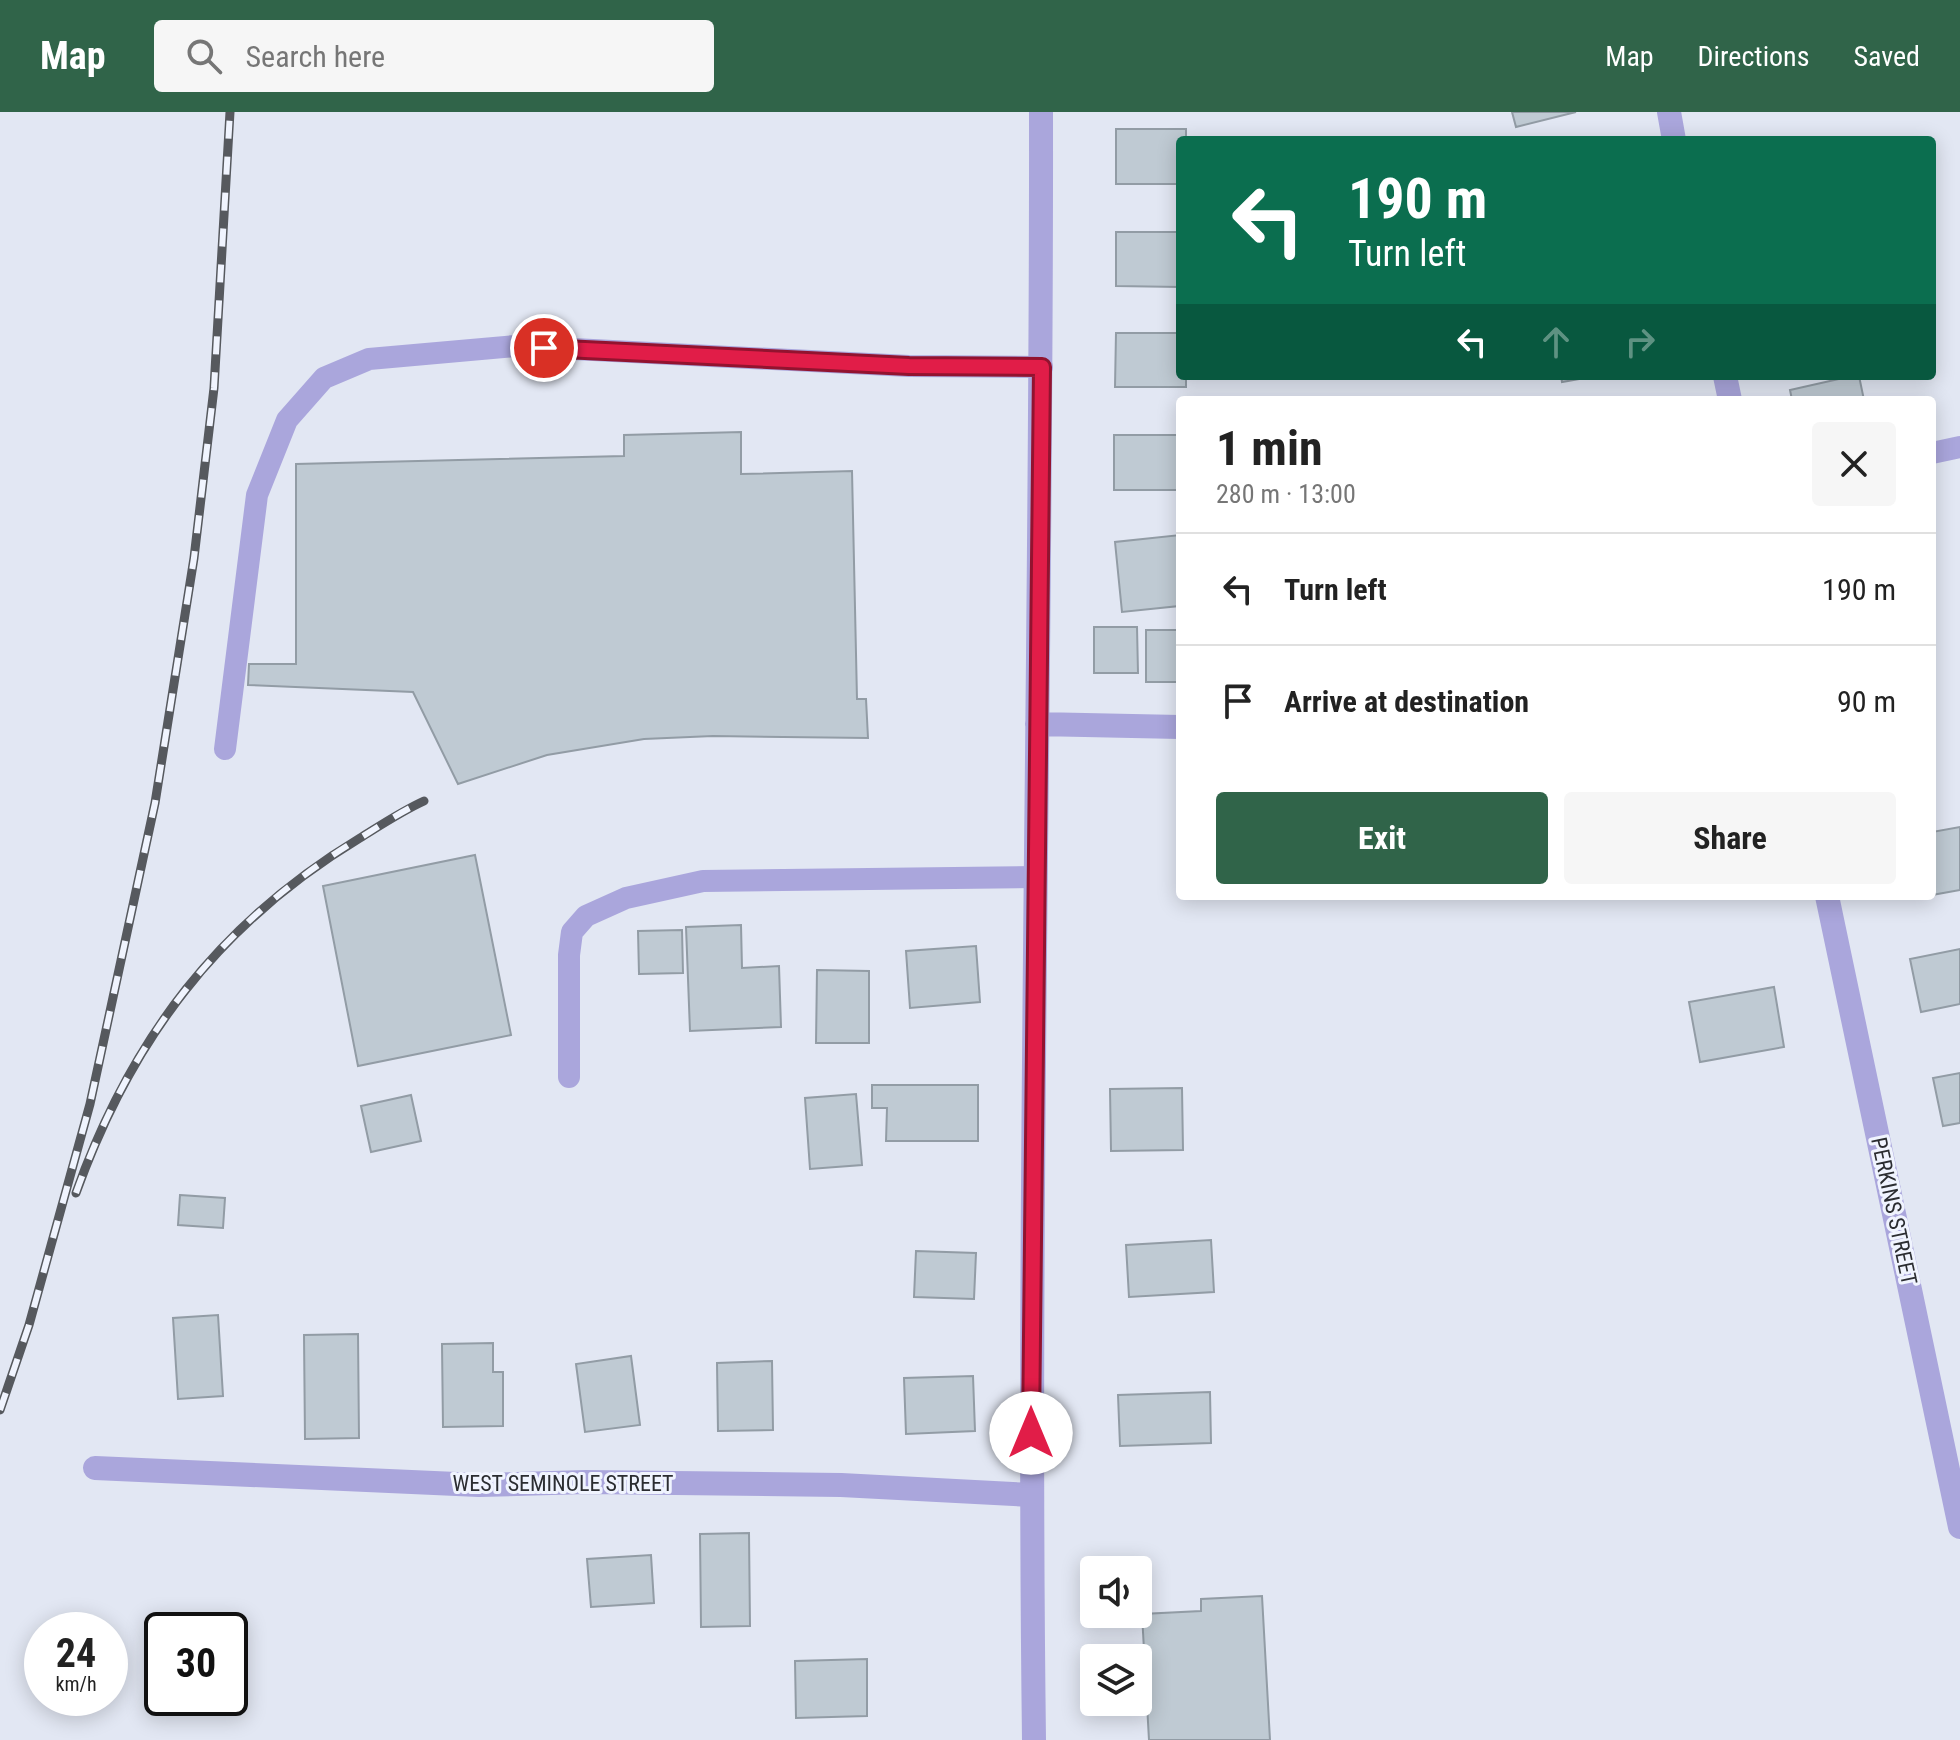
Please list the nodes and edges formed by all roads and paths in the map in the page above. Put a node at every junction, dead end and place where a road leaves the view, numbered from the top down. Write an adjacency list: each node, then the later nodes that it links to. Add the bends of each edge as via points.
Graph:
1 (1041, 112): 4 (street)
2 (1669, 112): 3 (street)
3 (1673, 136)
4 (1042, 367): 7 (street); 9 (lane, via 909,366 515,346 369,359 324,378 287,420 257,495)
5 (1960, 447): 6 (lane)
6 (1936, 452)
7 (1037, 724): 8 (street); 10 (street)
8 (1176, 727)
9 (225, 749)
10 (1036, 877): 12 (lane, via 703,881 626,898 586,916 572,932); 14 (street)
11 (1828, 900): 15 (street, PERKINS STREET)
12 (569, 1077)
13 (95, 1468): 14 (street, WEST SEMINOLE STREET, via 479,1485 841,1485)
14 (1031, 1495): 16 (street)
15 (1960, 1527)
16 (1034, 1740)

